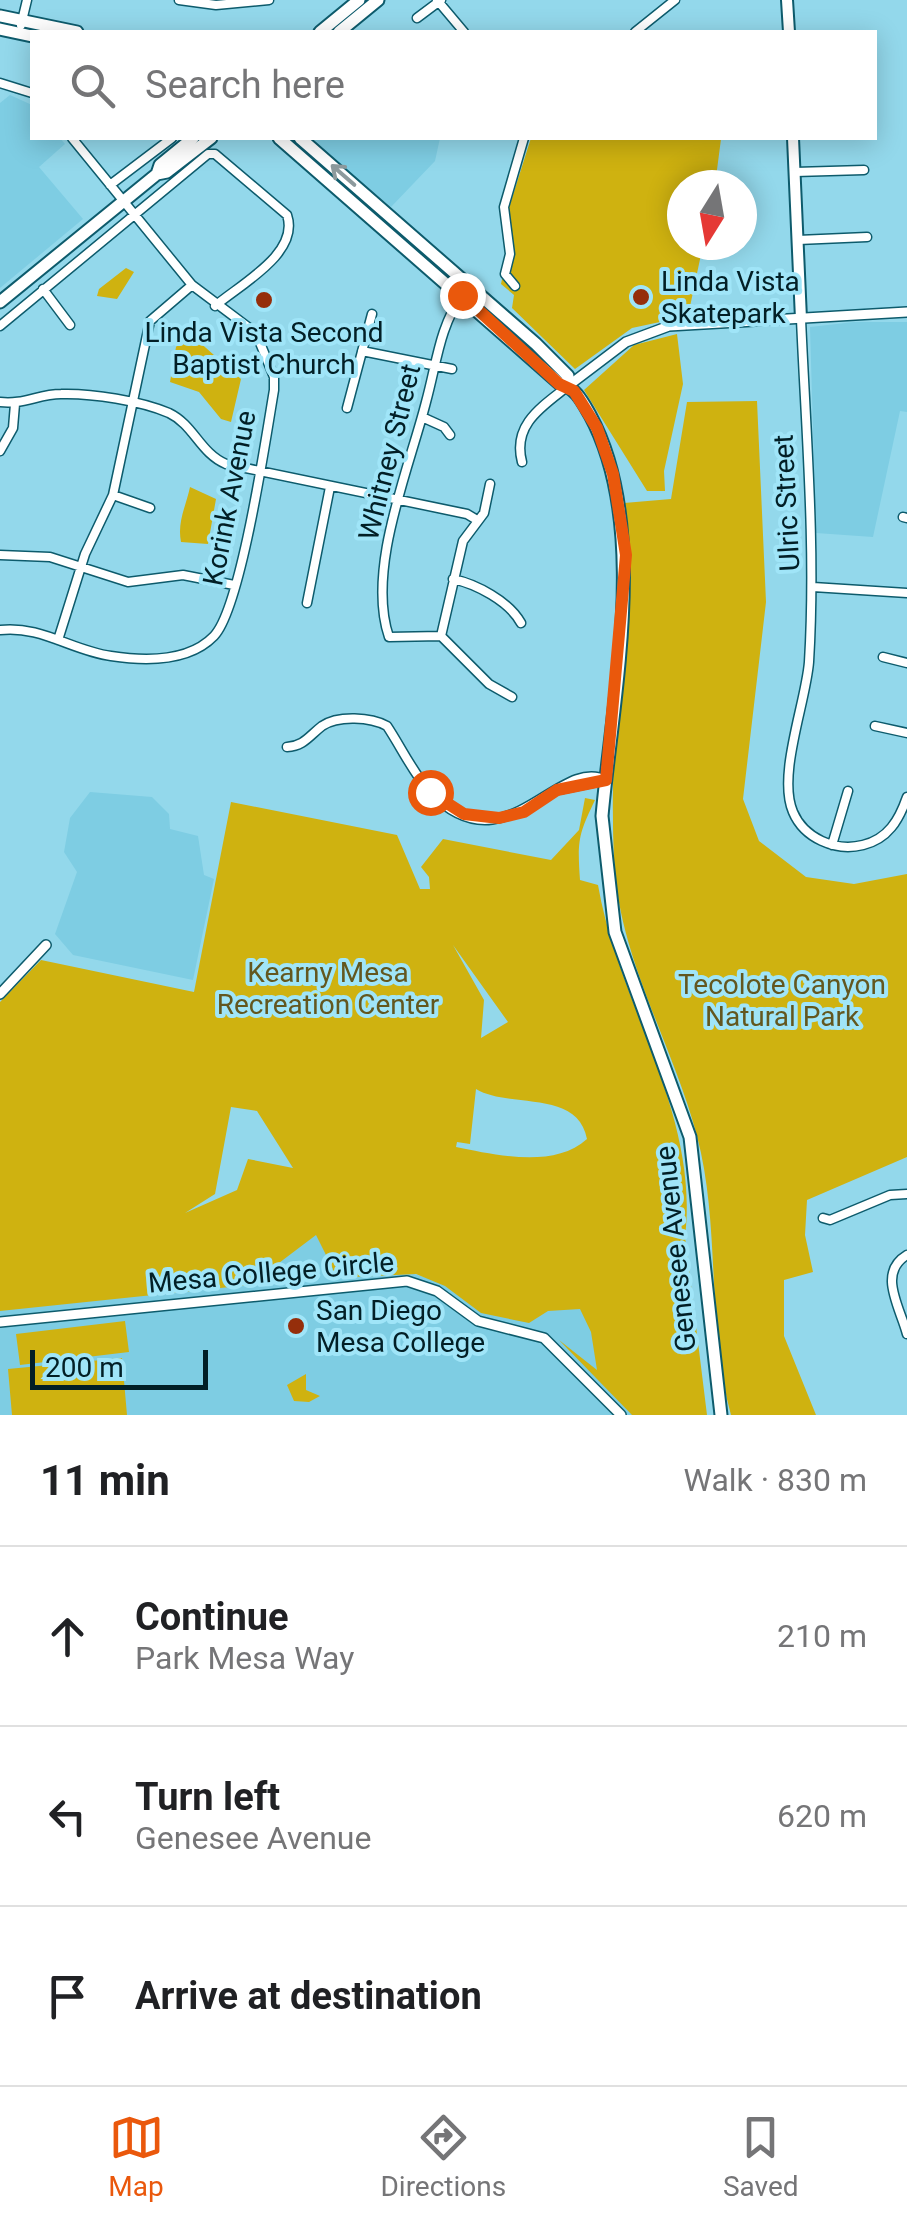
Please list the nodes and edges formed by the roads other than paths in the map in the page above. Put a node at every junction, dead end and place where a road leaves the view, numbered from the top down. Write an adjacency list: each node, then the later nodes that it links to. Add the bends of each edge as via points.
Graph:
1 (27, 0): 12 (street)
2 (179, 0): 3 (street)
3 (269, 0)
4 (360, 0): 13 (main road)
5 (378, 0): 14 (main road)
6 (675, 0): 16 (street)
7 (787, 0): 17 (main road)
8 (439, 1): 10 (street); 15 (street)
9 (0, 16): 12 (main road)
10 (417, 18)
11 (0, 29): 12 (main road)
12 (25, 30)
13 (322, 30)
14 (341, 30)
15 (462, 30)
16 (638, 30)
17 (788, 30)
18 (0, 83): 19 (street)
19 (30, 92)
20 (74, 140): 31 (street, Korink Avenue)
21 (169, 140): 31 (street)
22 (191, 140): 30 (main road)
23 (208, 140): 30 (main road)
24 (281, 140): 39 (main road, Genesee Avenue)
25 (302, 140): 39 (main road, Genesee Avenue, one-way to 25)
26 (523, 140): 37 (street, via 502,220 510,254 505,274)
27 (793, 140): 29 (main road, Ulric Street)
28 (864, 170): 29 (street)
29 (794, 172): 35 (main road, Ulric Street)
30 (157, 174): 32 (main road)
31 (110, 185): 32 (street, Korink Avenue)
32 (123, 201): 33 (street, Korink Avenue); 40 (main road)
33 (135, 216): 36 (street, Korink Avenue); 38 (street); 41 (street, via 204,156 215,154 287,214 285,247)
34 (866, 237): 35 (street)
35 (798, 240): 44 (main road, Ulric Street)
36 (192, 286): 41 (street, Korink Avenue); 53 (street, via 150,321)
37 (515, 286)
38 (43, 290): 45 (street); 46 (street)
39 (465, 290): 48 (street, Whitney Street, via 442,328); 50 (main road, Genesee Avenue, via 559,365)
40 (0, 302)
41 (215, 306): 59 (street, Korink Avenue, via 256,334 274,377)
42 (907, 312): 44 (street)
43 (372, 314): 47 (street)
44 (801, 318): 50 (street, via 650,331); 70 (street, Ulric Street)
45 (70, 325)
46 (0, 326)
47 (362, 351): 48 (street); 54 (street)
48 (435, 365): 49 (street); 55 (street, Whitney Street)
49 (452, 369)
50 (568, 386): 58 (street, via 530,417); 83 (main road, Genesee Avenue, via 597,428 622,514 626,555)
51 (0, 402): 52 (street)
52 (15, 404): 53 (street, via 57,394); 57 (street)
53 (132, 405): 59 (street, via 182,420 218,461); 62 (street)
54 (347, 408)
55 (422, 417): 56 (street); 63 (street, Whitney Street)
56 (450, 435)
57 (0, 451)
58 (522, 462)
59 (260, 472): 61 (street); 69 (street, Korink Avenue)
60 (490, 484): 65 (street)
61 (330, 487): 63 (street); 72 (street)
62 (114, 495): 64 (street); 67 (street)
63 (400, 500): 65 (street); 75 (street, Whitney Street, via 383,574 389,637)
64 (150, 508)
65 (477, 520): 68 (street, via 462,541)
66 (0, 555): 67 (street, via 30,554)
67 (81, 567): 69 (street, via 128,582 183,576); 76 (street)
68 (452, 579): 73 (street, via 475,586); 75 (street)
69 (234, 585): 76 (street, Korink Avenue, via 226,619 193,650 133,658)
70 (813, 587): 71 (street); 86 (street, Ulric Street, via 809,664 788,794 801,826)
71 (907, 593)
72 (307, 603)
73 (521, 623)
74 (0, 630): 76 (street, Korink Avenue)
75 (442, 636): 79 (street, via 489,684)
76 (58, 640)
77 (883, 657): 78 (street)
78 (907, 663)
79 (512, 697)
80 (875, 726): 81 (street)
81 (907, 734)
82 (286, 747): 83 (street, via 334,721 378,721 430,792 464,814 512,816 577,776)
83 (606, 780): 95 (main road, Genesee Avenue, via 604,848 616,932 690,1137)
84 (848, 791): 86 (street)
85 (907, 797): 86 (street, via 892,828 879,838)
86 (832, 845)
87 (46, 945): 88 (street)
88 (0, 994)
89 (907, 1194): 90 (street)
90 (823, 1218)
91 (907, 1255): 93 (street, via 890,1277)
92 (0, 1322): 94 (street, Mesa College Circle, via 406,1281 437,1292 478,1321 544,1338)
93 (907, 1334)
94 (621, 1415)
95 (721, 1415)

